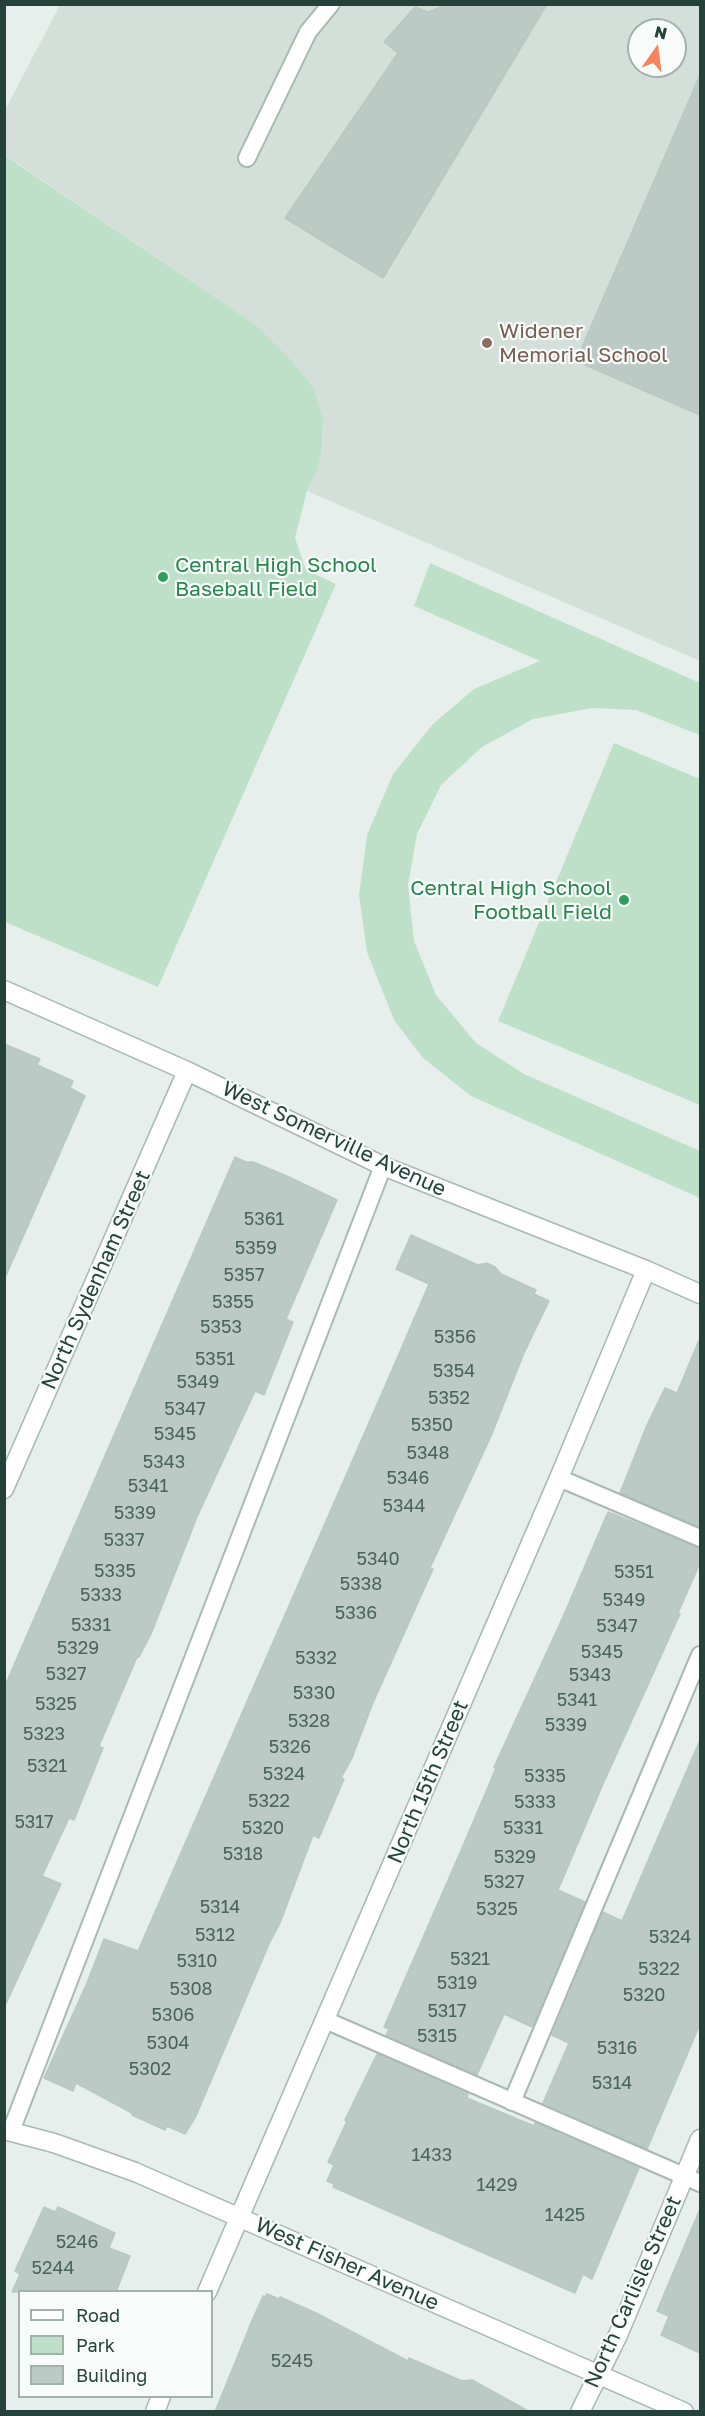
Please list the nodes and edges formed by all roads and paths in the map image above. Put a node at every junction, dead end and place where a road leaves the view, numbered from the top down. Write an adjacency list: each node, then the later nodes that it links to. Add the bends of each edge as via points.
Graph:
1 (331, 4): 2 (lane, via 308,32)
2 (247, 158)
3 (4, 990): 4 (street, West Somerville Avenue)
4 (187, 1071): 5 (street, West Somerville Avenue); 9 (street, North Sydenham Street)
5 (383, 1166): 6 (street, West Somerville Avenue); 14 (lane)
6 (646, 1270): 7 (street, West Somerville Avenue); 8 (street, North 15th Street)
7 (700, 1294)
8 (559, 1478): 10 (lane); 12 (street, North 15th Street)
9 (4, 1490)
10 (700, 1538)
11 (700, 1655): 13 (lane)
12 (326, 2020): 13 (lane); 17 (street, North 15th Street)
13 (512, 2102): 16 (lane)
14 (8, 2130): 17 (street, West Fisher Avenue, via 135,2172)
15 (700, 2139): 16 (street, North Carlisle Street)
16 (693, 2180): 19 (street, North Carlisle Street)
17 (240, 2217): 18 (street, North 15th Street); 19 (street, West Fisher Avenue)
18 (208, 2290)
19 (598, 2374): 22 (street, North Carlisle Street); 23 (street, West Fisher Avenue)
20 (161, 2398): 21 (street)
21 (155, 2412)
22 (580, 2412)
23 (684, 2412)

